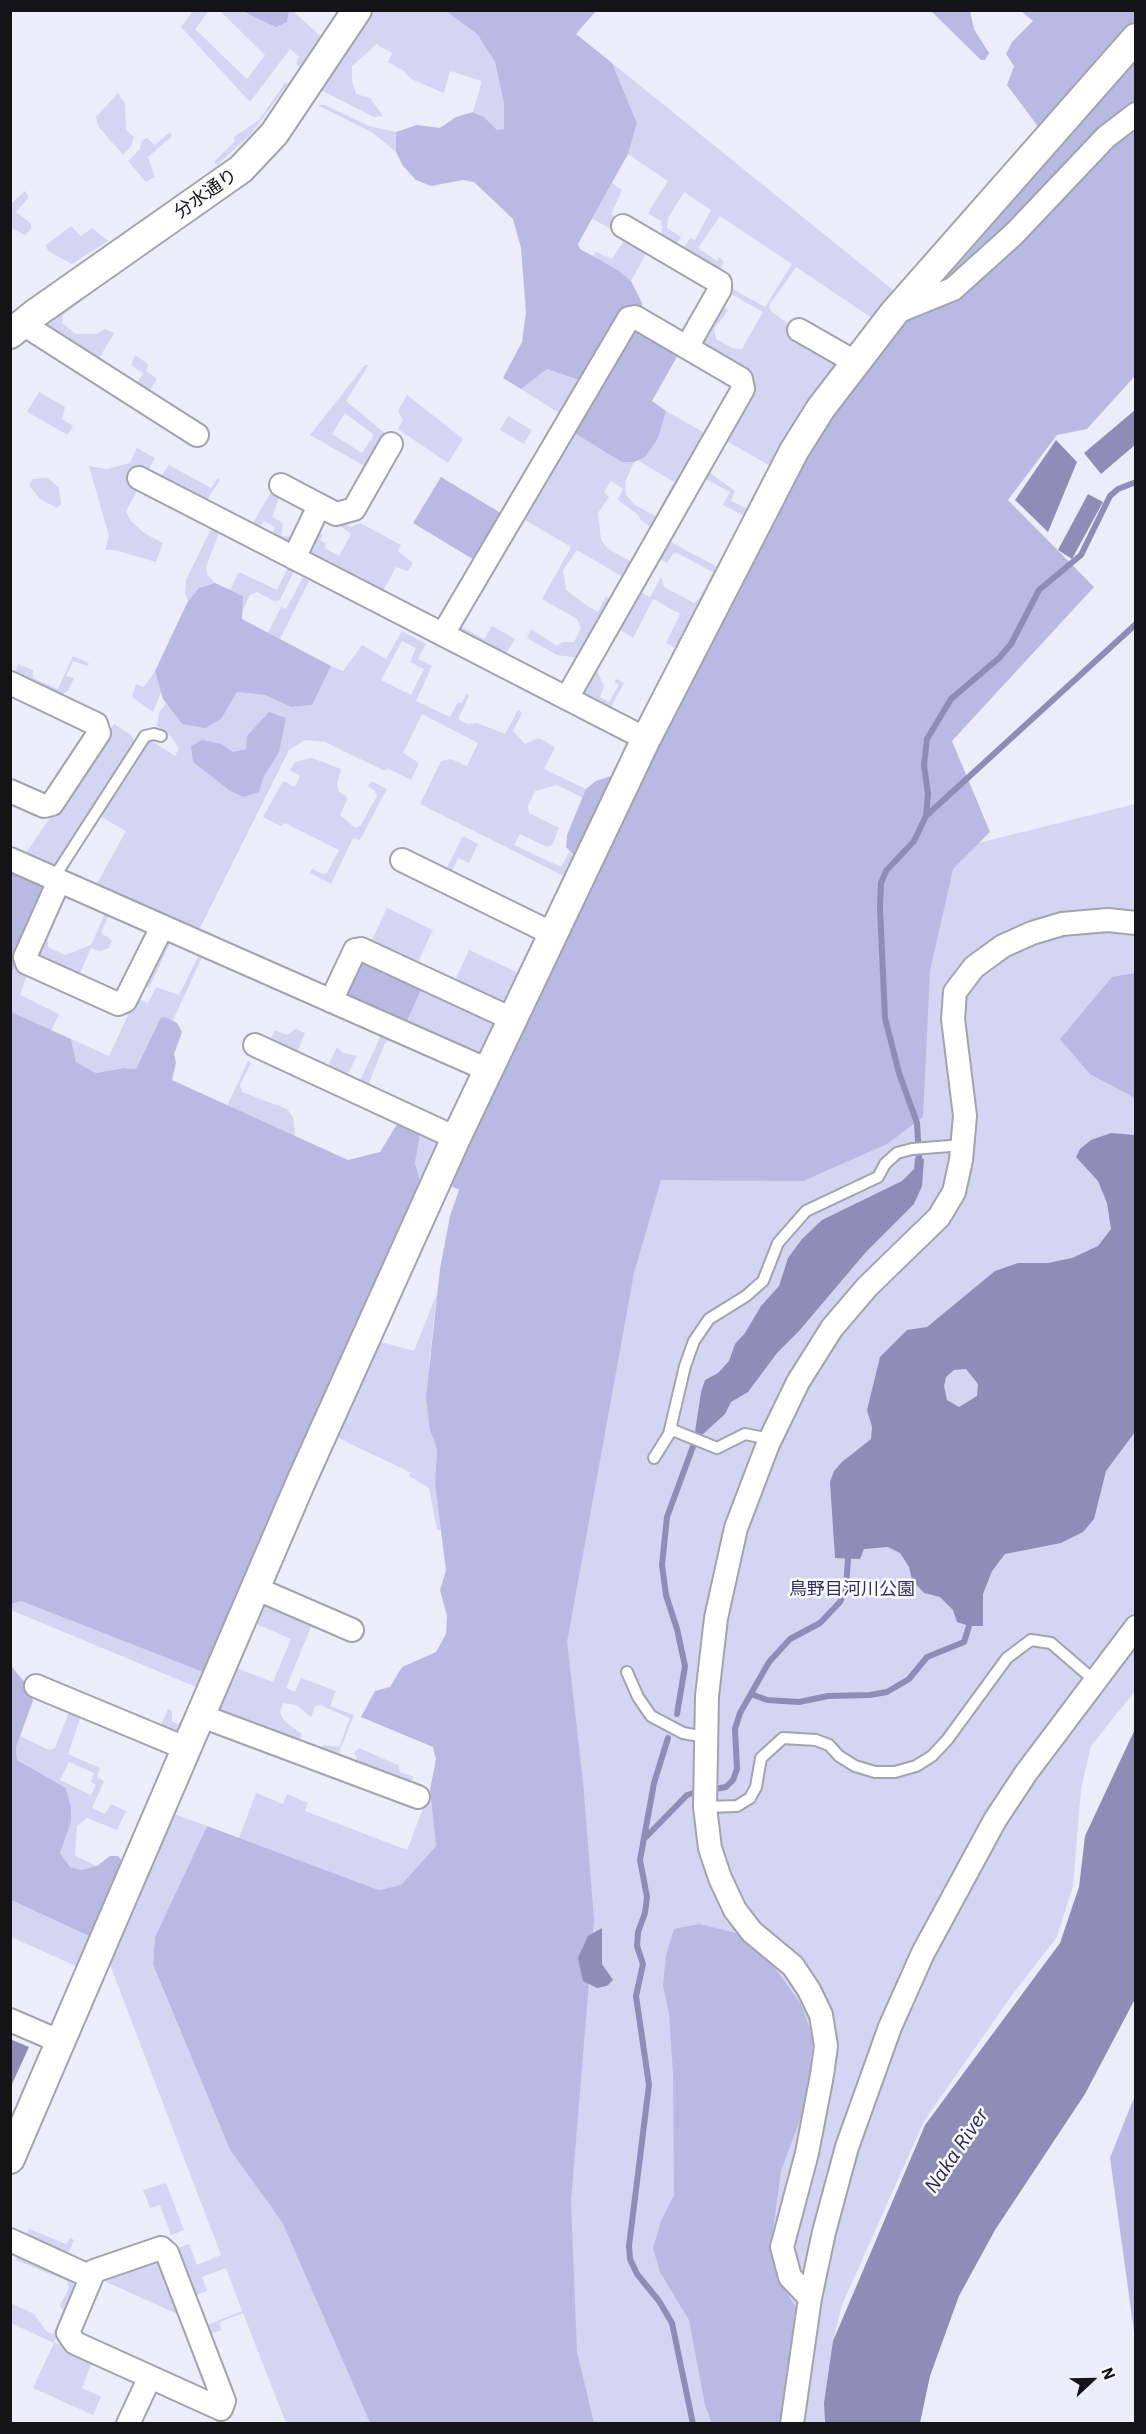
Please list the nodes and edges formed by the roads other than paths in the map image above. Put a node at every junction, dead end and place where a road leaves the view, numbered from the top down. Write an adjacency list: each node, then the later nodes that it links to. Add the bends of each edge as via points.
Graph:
1 (357, 10): 6 (street, 分水通り, via 274,135 241,169)
2 (1136, 38): 5 (street)
3 (1136, 114): 5 (street, via 1106,137 1014,234 953,289)
4 (623, 226): 8 (street, via 720,283)
5 (894, 313): 9 (street)
6 (17, 329): 10 (street)
7 (799, 330): 9 (street)
8 (687, 347): 16 (street, via 635,317 628,318); 18 (street, via 741,379 743,389)
9 (855, 362): 20 (street, via 794,451)
10 (198, 435)
11 (391, 444): 14 (street, via 354,509 336,514)
12 (139, 478): 15 (street)
13 (281, 485): 14 (street)
14 (319, 506): 15 (street)
15 (294, 558): 16 (street)
16 (442, 634): 18 (street)
17 (10, 683): 21 (street, via 96,724 99,733 52,804 44,806)
18 (567, 698): 20 (street)
19 (161, 736): 24 (lane, via 146,736 140,744)
20 (646, 739): 27 (street)
21 (10, 791)
22 (10, 859): 24 (street)
23 (402, 860): 27 (street)
24 (56, 880): 26 (street); 26 (street, via 25,957 27,963 118,1004 125,1001)
25 (1136, 923): 33 (street, via 1108,920 1062,924 1003,946 974,967 955,992 953,1019 965,1116)
26 (162, 927): 28 (street)
27 (553, 933): 29 (street)
28 (331, 1001): 29 (street, via 355,950 362,949); 31 (street)
29 (512, 1019): 31 (street)
30 (255, 1046): 32 (street)
31 (488, 1070): 32 (street)
32 (456, 1138): 37 (street)
33 (963, 1145): 34 (lane, via 897,1153 878,1177 806,1210 778,1243 763,1281 710,1319 694,1341); 35 (street, via 954,1192 939,1217 867,1287 832,1328 798,1382)
34 (670, 1429): 35 (lane, via 717,1448 745,1434); 36 (lane)
35 (770, 1440): 44 (street, via 736,1528 716,1618)
36 (654, 1458)
37 (255, 1588): 39 (street); 43 (street)
38 (1136, 1627): 41 (street)
39 (352, 1630)
40 (627, 1672): 44 (lane, via 651,1716 683,1733)
41 (1095, 1681): 47 (lane, via 1051,1643 1031,1640 1007,1658 946,1740 916,1766 874,1772 855,1766 830,1745 783,1738 761,1758 750,1798 737,1806); 53 (street, via 995,1820 922,1953 890,2027 847,2147)
42 (36, 1686): 45 (street)
43 (199, 1715): 45 (street); 46 (street)
44 (705, 1737): 47 (street)
45 (185, 1748): 49 (street)
46 (418, 1797)
47 (705, 1807): 53 (street, via 710,1848 735,1910 752,1932 793,1966 821,2015 826,2046 822,2075 807,2153 782,2247 790,2277)
48 (10, 2020): 49 (street)
49 (61, 2042): 50 (street)
50 (10, 2159)
51 (10, 2240): 52 (street)
52 (91, 2277): 54 (street, via 68,2333 75,2343); 54 (street, via 94,2271 161,2248 167,2253 224,2401 221,2409)
53 (810, 2298): 56 (street)
54 (150, 2377): 55 (street)
55 (128, 2424)
56 (792, 2424)

